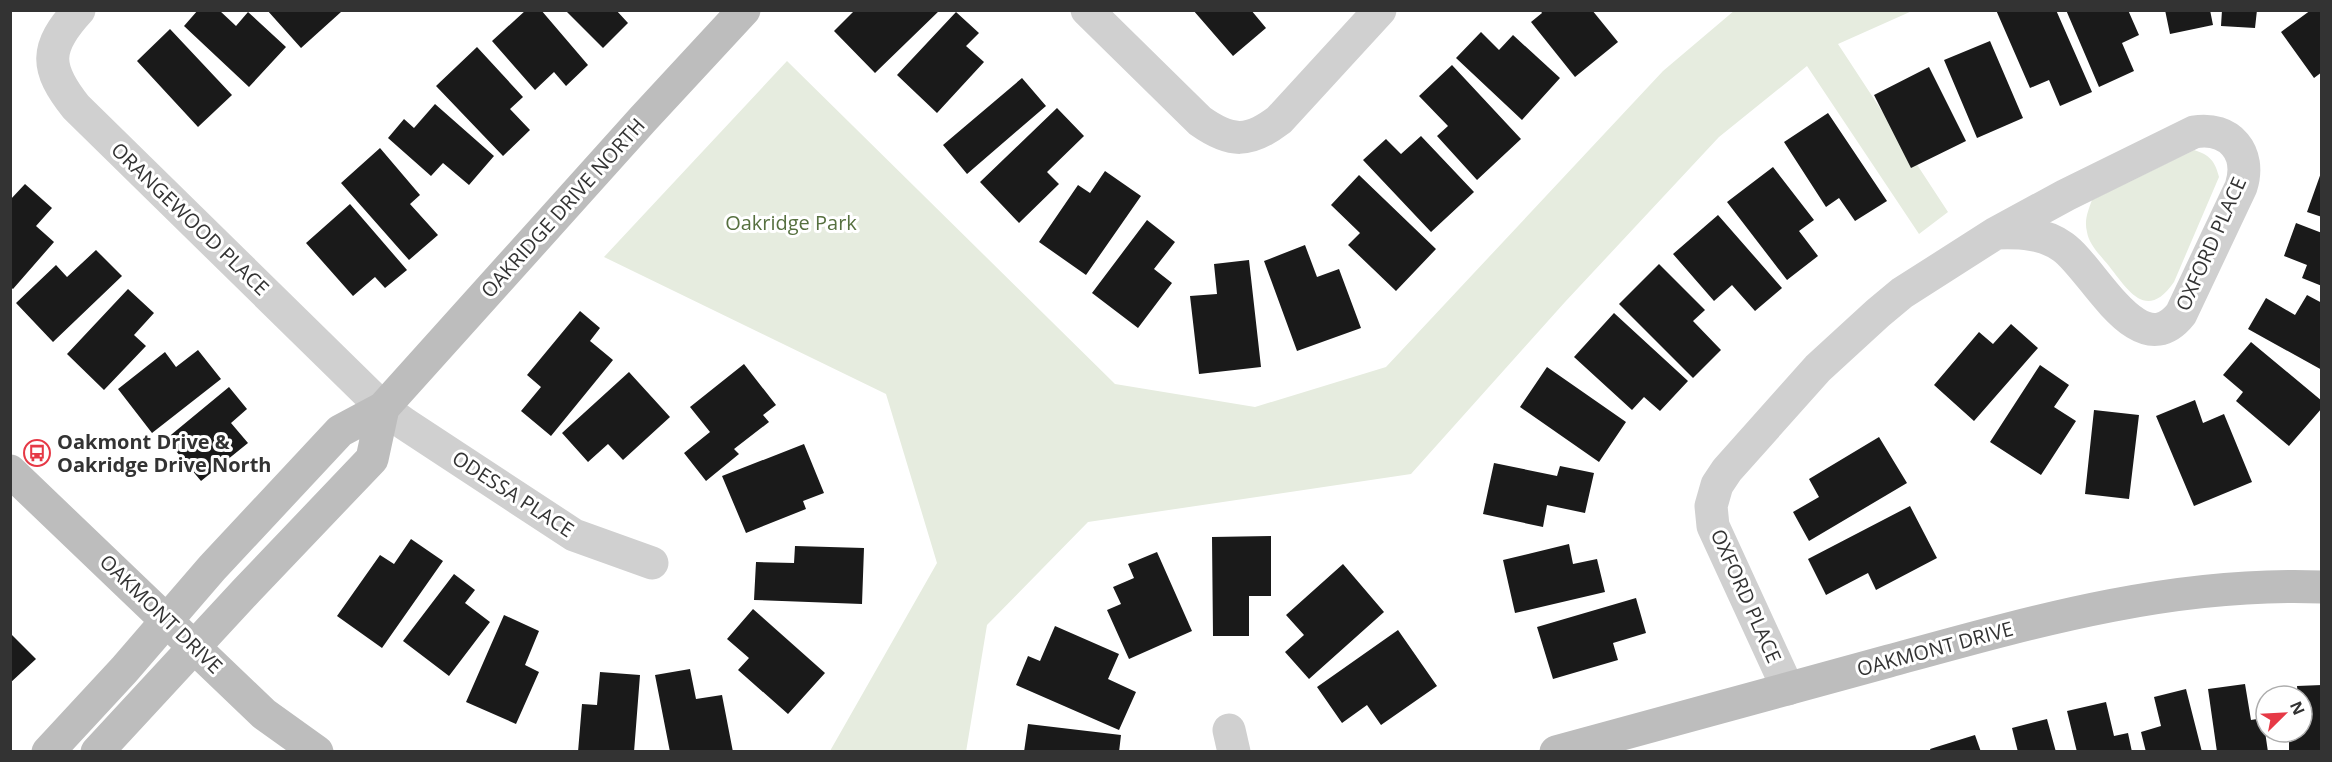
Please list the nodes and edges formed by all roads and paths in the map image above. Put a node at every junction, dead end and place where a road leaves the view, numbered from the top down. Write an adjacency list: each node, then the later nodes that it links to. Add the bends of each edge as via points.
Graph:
1 (79, 10): 6 (street, ORANGEWOOD PLACE, via 63,30 52,60 63,91)
2 (744, 10): 6 (street, OAKRIDGE DRIVE NORTH)
3 (1087, 10): 4 (street, via 1200,121 1231,138 1248,138 1279,120)
4 (1380, 10)
5 (1996, 233): 5 (street, OXFORD PLACE, via 2032,234 2054,241 2072,255 2129,321 2145,329 2162,328 2181,314 2241,187 2243,160 2233,142 2222,134 2194,132); 12 (street, OXFORD PLACE, via 1902,293 1851,336 1740,454 1717,485 1711,506 1713,526)
6 (383, 408): 8 (street, ODESSA PLACE, via 574,535); 10 (street, OAKRIDGE DRIVE NORTH, via 339,431); 11 (street, OAKRIDGE DRIVE NORTH, via 372,459)
7 (10, 471): 10 (street, OAKMONT DRIVE)
8 (652, 562)
9 (2322, 587): 12 (street, OAKMONT DRIVE, via 2187,592 2124,602 2064,614)
10 (167, 620): 11 (street, OAKMONT DRIVE); 13 (street, OAKRIDGE DRIVE NORTH)
11 (195, 646): 14 (street, OAKRIDGE DRIVE NORTH); 15 (street, OAKMONT DRIVE, via 264,714)
12 (1788, 689): 16 (street, OAKMONT DRIVE)
13 (48, 752)
14 (97, 752)
15 (317, 752)
16 (1556, 752)

